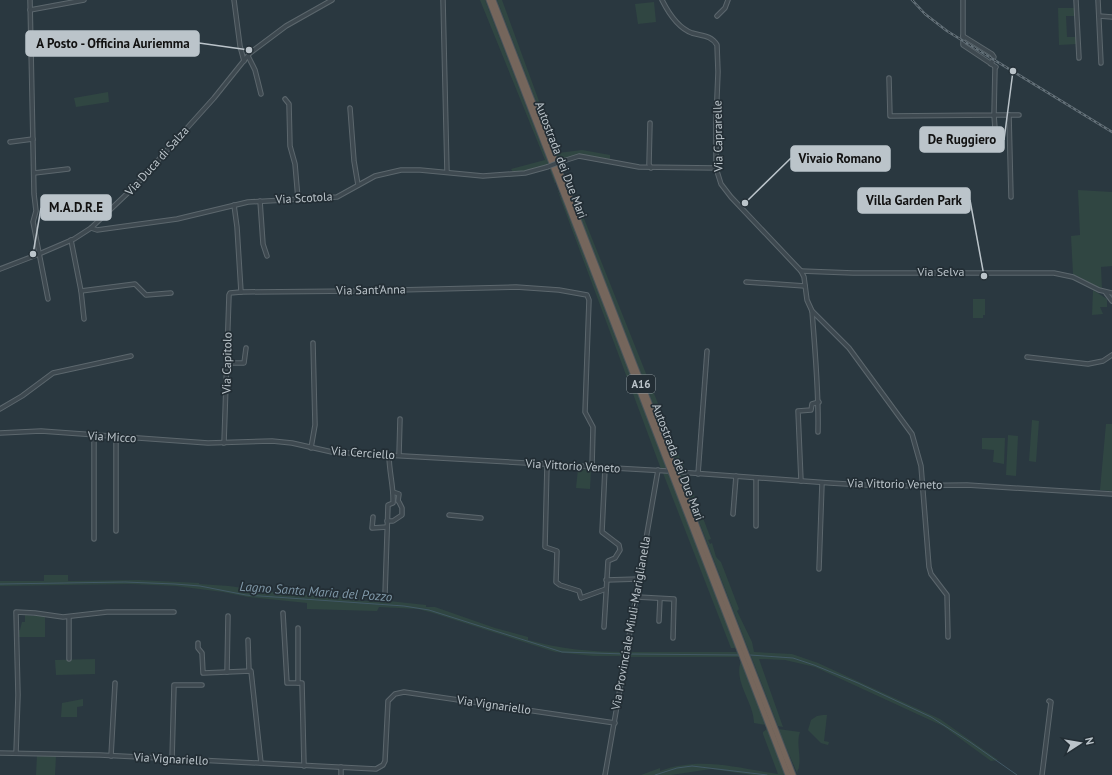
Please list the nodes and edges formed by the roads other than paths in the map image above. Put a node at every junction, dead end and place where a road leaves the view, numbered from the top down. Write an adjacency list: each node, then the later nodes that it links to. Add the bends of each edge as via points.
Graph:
1 (30, 0): 13 (street)
2 (84, 0): 13 (street)
3 (234, 0): 20 (street)
4 (332, 0): 18 (street, Via Duca di Salza, via 286,26)
5 (443, 0): 37 (street)
6 (489, 0): 140 (highway, Autostrada dei Due Mari / A16)
7 (493, 0): 140 (highway, Autostrada dei Due Mari / A16)
8 (662, 0): 35 (street, Via Caprarelle, via 673,17 686,30 708,37 717,45)
9 (728, 0): 14 (street, via 725,8)
10 (963, 0): 17 (street)
11 (1076, 0): 19 (street)
12 (1098, 0): 15 (street)
13 (30, 10): 31 (street)
14 (717, 16)
15 (1099, 16): 16 (street); 22 (street)
16 (1112, 17)
17 (963, 36): 21 (street, via 964,47); 21 (street, via 992,54 994,57)
18 (248, 56): 20 (street, Via Duca di Salza); 24 (street, via 255,70)
19 (1079, 58)
20 (244, 61): 44 (street, Via Duca di Salza, via 134,187)
21 (991, 64): 27 (street, via 996,67)
22 (1101, 64)
23 (889, 78): 27 (street, via 890,116)
24 (261, 94)
25 (285, 99): 41 (street, via 289,104 290,146 295,164)
26 (350, 108): 39 (street)
27 (994, 115): 28 (street); 33 (street)
28 (1009, 115): 29 (street); 40 (street)
29 (1019, 115)
30 (650, 123): 34 (street)
31 (33, 139): 32 (street); 38 (street)
32 (10, 142)
33 (996, 142)
34 (651, 168): 35 (street, Via Scotola); 37 (street, Via Scotola, bridge, via 579,156 525,173 483,176)
35 (716, 168): 49 (street, Via Caprarelle, via 728,194)
36 (68, 169): 38 (street)
37 (447, 172): 39 (street, Via Scotola, via 401,170 375,176)
38 (34, 173): 46 (street, via 36,211 33,222)
39 (358, 185): 41 (street, Via Scotola, via 337,197)
40 (1011, 196)
41 (298, 198): 42 (street, Via Scotola)
42 (260, 201): 43 (street, Via Scotola); 47 (street, via 263,244)
43 (234, 205): 44 (street, Via Scotola, via 177,219 97,230); 56 (street)
44 (91, 228): 45 (street, Via Duca di Salza)
45 (71, 240): 46 (street, Via Duca di Salza); 54 (street)
46 (39, 254): 48 (street, Via Duca di Salza); 59 (street)
47 (267, 256)
48 (0, 269)
49 (801, 271): 50 (street, Via Selva); 51 (street, Via Caprarelle)
50 (814, 272): 51 (street, Via Selva); 57 (street, Via Selva, via 1054,273 1073,277)
51 (804, 277): 53 (street)
52 (746, 282): 53 (street)
53 (805, 286): 61 (street)
54 (82, 291): 55 (street, via 135,284 146,295); 62 (street)
55 (171, 292)
56 (241, 292): 69 (street, Via Capitolo, via 229,295); 83 (street, Via Sant'Anna, via 357,292 516,287 587,295 589,300 585,412 593,427)
57 (1106, 293): 58 (street, Via Selva); 60 (street)
58 (1112, 293)
59 (48, 299)
60 (1112, 301)
61 (812, 310): 70 (street); 93 (street, via 849,348 908,428 919,455)
62 (84, 319)
63 (313, 343): 78 (street, via 315,425)
64 (246, 348): 69 (street, via 244,363)
65 (707, 351): 88 (street)
66 (1112, 355): 68 (street, via 1103,361 1088,364)
67 (131, 356): 71 (street, via 53,373)
68 (1027, 357)
69 (226, 363): 77 (street, Via Capitolo)
70 (819, 402): 73 (street); 91 (street, via 812,404 811,410 798,411)
71 (0, 409)
72 (400, 419): 80 (street)
73 (818, 432)
74 (0, 433): 75 (street, Via Micco, via 42,431)
75 (94, 436): 76 (street, Via Micco); 106 (street)
76 (116, 437): 77 (street, Via Micco); 105 (street)
77 (224, 443): 78 (street, Via Cerciello, via 272,441)
78 (311, 448): 79 (street, Via Cerciello, via 332,452)
79 (390, 455): 80 (street, Via Cerciello); 94 (street, via 389,474)
80 (399, 455): 81 (street, Via Cerciello)
81 (504, 463): 82 (street, Via Vittorio Veneto)
82 (547, 465): 83 (street, Via Vittorio Veneto); 110 (street, via 545,547 557,551 556,582 579,591 581,598)
83 (592, 467): 84 (street, Via Vittorio Veneto)
84 (606, 468): 85 (street, Via Vittorio Veneto); 109 (street, via 602,532 619,545 620,550 617,556 608,561)
85 (658, 470): 86 (street, Via Vittorio Veneto); 108 (street, Via Provinciale Miuli-Mariglianella)
86 (667, 471)
87 (678, 472): 88 (street, Via Vittorio Veneto)
88 (698, 474): 89 (street, Via Vittorio Veneto)
89 (736, 476): 90 (street, Via Vittorio Veneto); 98 (street)
90 (756, 478): 91 (street, Via Vittorio Veneto); 103 (street)
91 (801, 481): 92 (street, Via Vittorio Veneto)
92 (822, 483): 93 (street, Via Vittorio Veneto); 107 (street)
93 (922, 486): 95 (street, Via Vittorio Veneto, via 968,485); 122 (street, via 929,567 946,595)
94 (394, 492): 96 (street); 97 (street, via 399,494)
95 (1112, 494)
96 (393, 501): 97 (street); 102 (street, via 388,506)
97 (399, 502): 102 (street, via 402,515 393,521)
98 (733, 514)
99 (449, 516): 101 (street)
100 (373, 517): 104 (street, via 372,528)
101 (482, 518)
102 (387, 521): 104 (street)
103 (756, 526)
104 (387, 527): 111 (street)
105 (116, 531)
106 (94, 539)
107 (819, 569)
108 (640, 579): 109 (street); 112 (street, Via Provinciale Miuli-Mariglianella)
109 (606, 580): 110 (street)
110 (606, 589): 119 (street)
111 (384, 595)
112 (636, 597): 113 (street); 132 (street, Via Provinciale Miuli-Mariglianella)
113 (660, 599): 118 (street); 121 (street, via 674,599)
114 (174, 612): 117 (street, via 107,612)
115 (283, 613): 129 (street, via 287,683)
116 (228, 616): 127 (street)
117 (69, 617): 125 (street); 133 (street, via 30,612 16,613)
118 (659, 621)
119 (604, 627)
120 (298, 628): 129 (street)
121 (673, 638)
122 (948, 638)
123 (248, 640): 126 (street)
124 (198, 643): 127 (street, via 202,653 203,672)
125 (69, 659)
126 (249, 671): 127 (street); 137 (street, via 254,686)
127 (227, 672)
128 (114, 683): 135 (street)
129 (298, 683): 138 (street, via 302,683)
130 (202, 685): 136 (street, via 174,685)
131 (1049, 701): 145 (street, via 1051,702)
132 (615, 723): 139 (street, Via Vignariello, via 404,692 391,697 387,705 383,765 376,769); 142 (street, Via Provinciale Miuli-Mariglianella)
133 (16, 752): 134 (street, Via Vignariello); 135 (street, Via Vignariello)
134 (0, 753)
135 (111, 756): 136 (street, Via Vignariello)
136 (172, 760): 137 (street, Via Vignariello)
137 (261, 762): 138 (street, Via Vignariello)
138 (304, 766): 139 (street, Via Vignariello)
139 (341, 767): 141 (street)
140 (787, 767): 143 (highway, Autostrada dei Due Mari / A16); 144 (highway, Autostrada dei Due Mari / A16)
141 (341, 775)
142 (605, 775)
143 (788, 775)
144 (792, 775)
145 (1042, 775)

